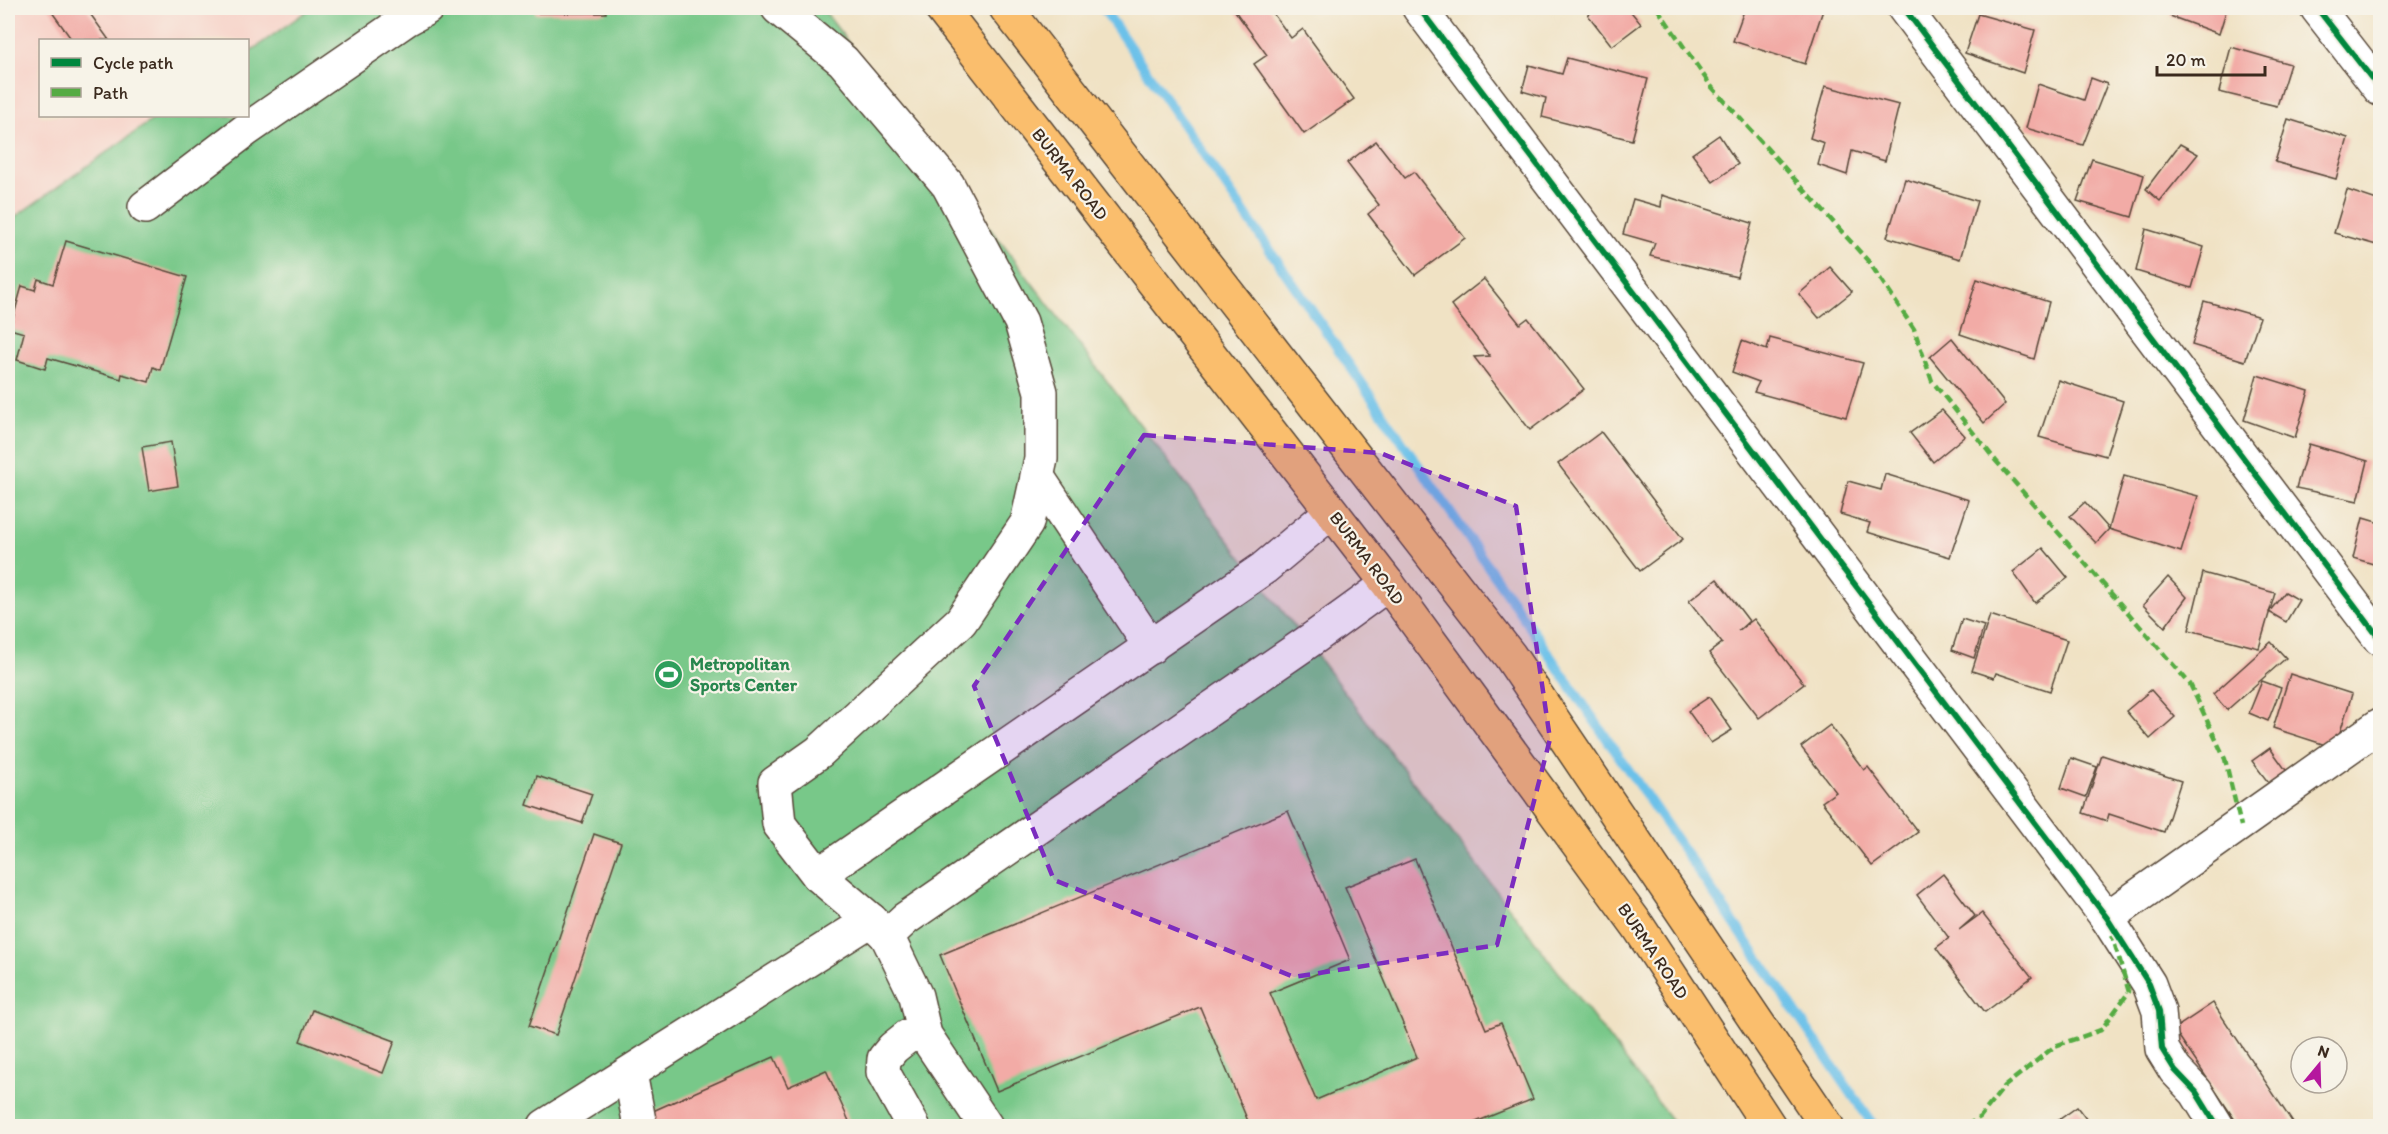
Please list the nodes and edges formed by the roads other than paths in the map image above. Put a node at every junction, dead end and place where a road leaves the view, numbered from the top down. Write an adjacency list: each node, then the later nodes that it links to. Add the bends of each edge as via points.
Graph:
1 (427, 8): 9 (street, via 246,130)
2 (778, 8): 10 (street, via 843,61 948,185 1022,322 1041,392 1041,459)
3 (941, 8): 11 (main road, BURMA ROAD)
4 (1006, 8): 26 (main road, via 1510,656)
5 (1419, 8): 17 (street)
6 (1904, 8): 13 (street)
7 (2317, 8): 8 (street)
8 (2380, 89)
9 (145, 207)
10 (1037, 476): 14 (street); 16 (street, via 1027,523 961,621 819,752 775,783 779,824)
11 (1331, 512): 12 (main road, BURMA ROAD); 14 (street, via 1264,568)
12 (1388, 584): 18 (street, via 905,919); 25 (main road, BURMA ROAD, via 1638,926)
13 (2380, 639)
14 (1151, 647): 16 (street)
15 (2380, 725): 17 (street)
16 (818, 874): 18 (street)
17 (2107, 918): 27 (street, via 2149,984 2159,1011 2162,1049)
18 (879, 928): 19 (street, via 916,996); 20 (street)
19 (925, 1035): 23 (street, via 908,1036 884,1059 883,1072); 24 (street)
20 (630, 1073): 21 (street); 22 (street)
21 (545, 1126)
22 (640, 1126)
23 (912, 1126)
24 (986, 1126)
25 (1769, 1126)
26 (1827, 1126)
27 (2217, 1126)

